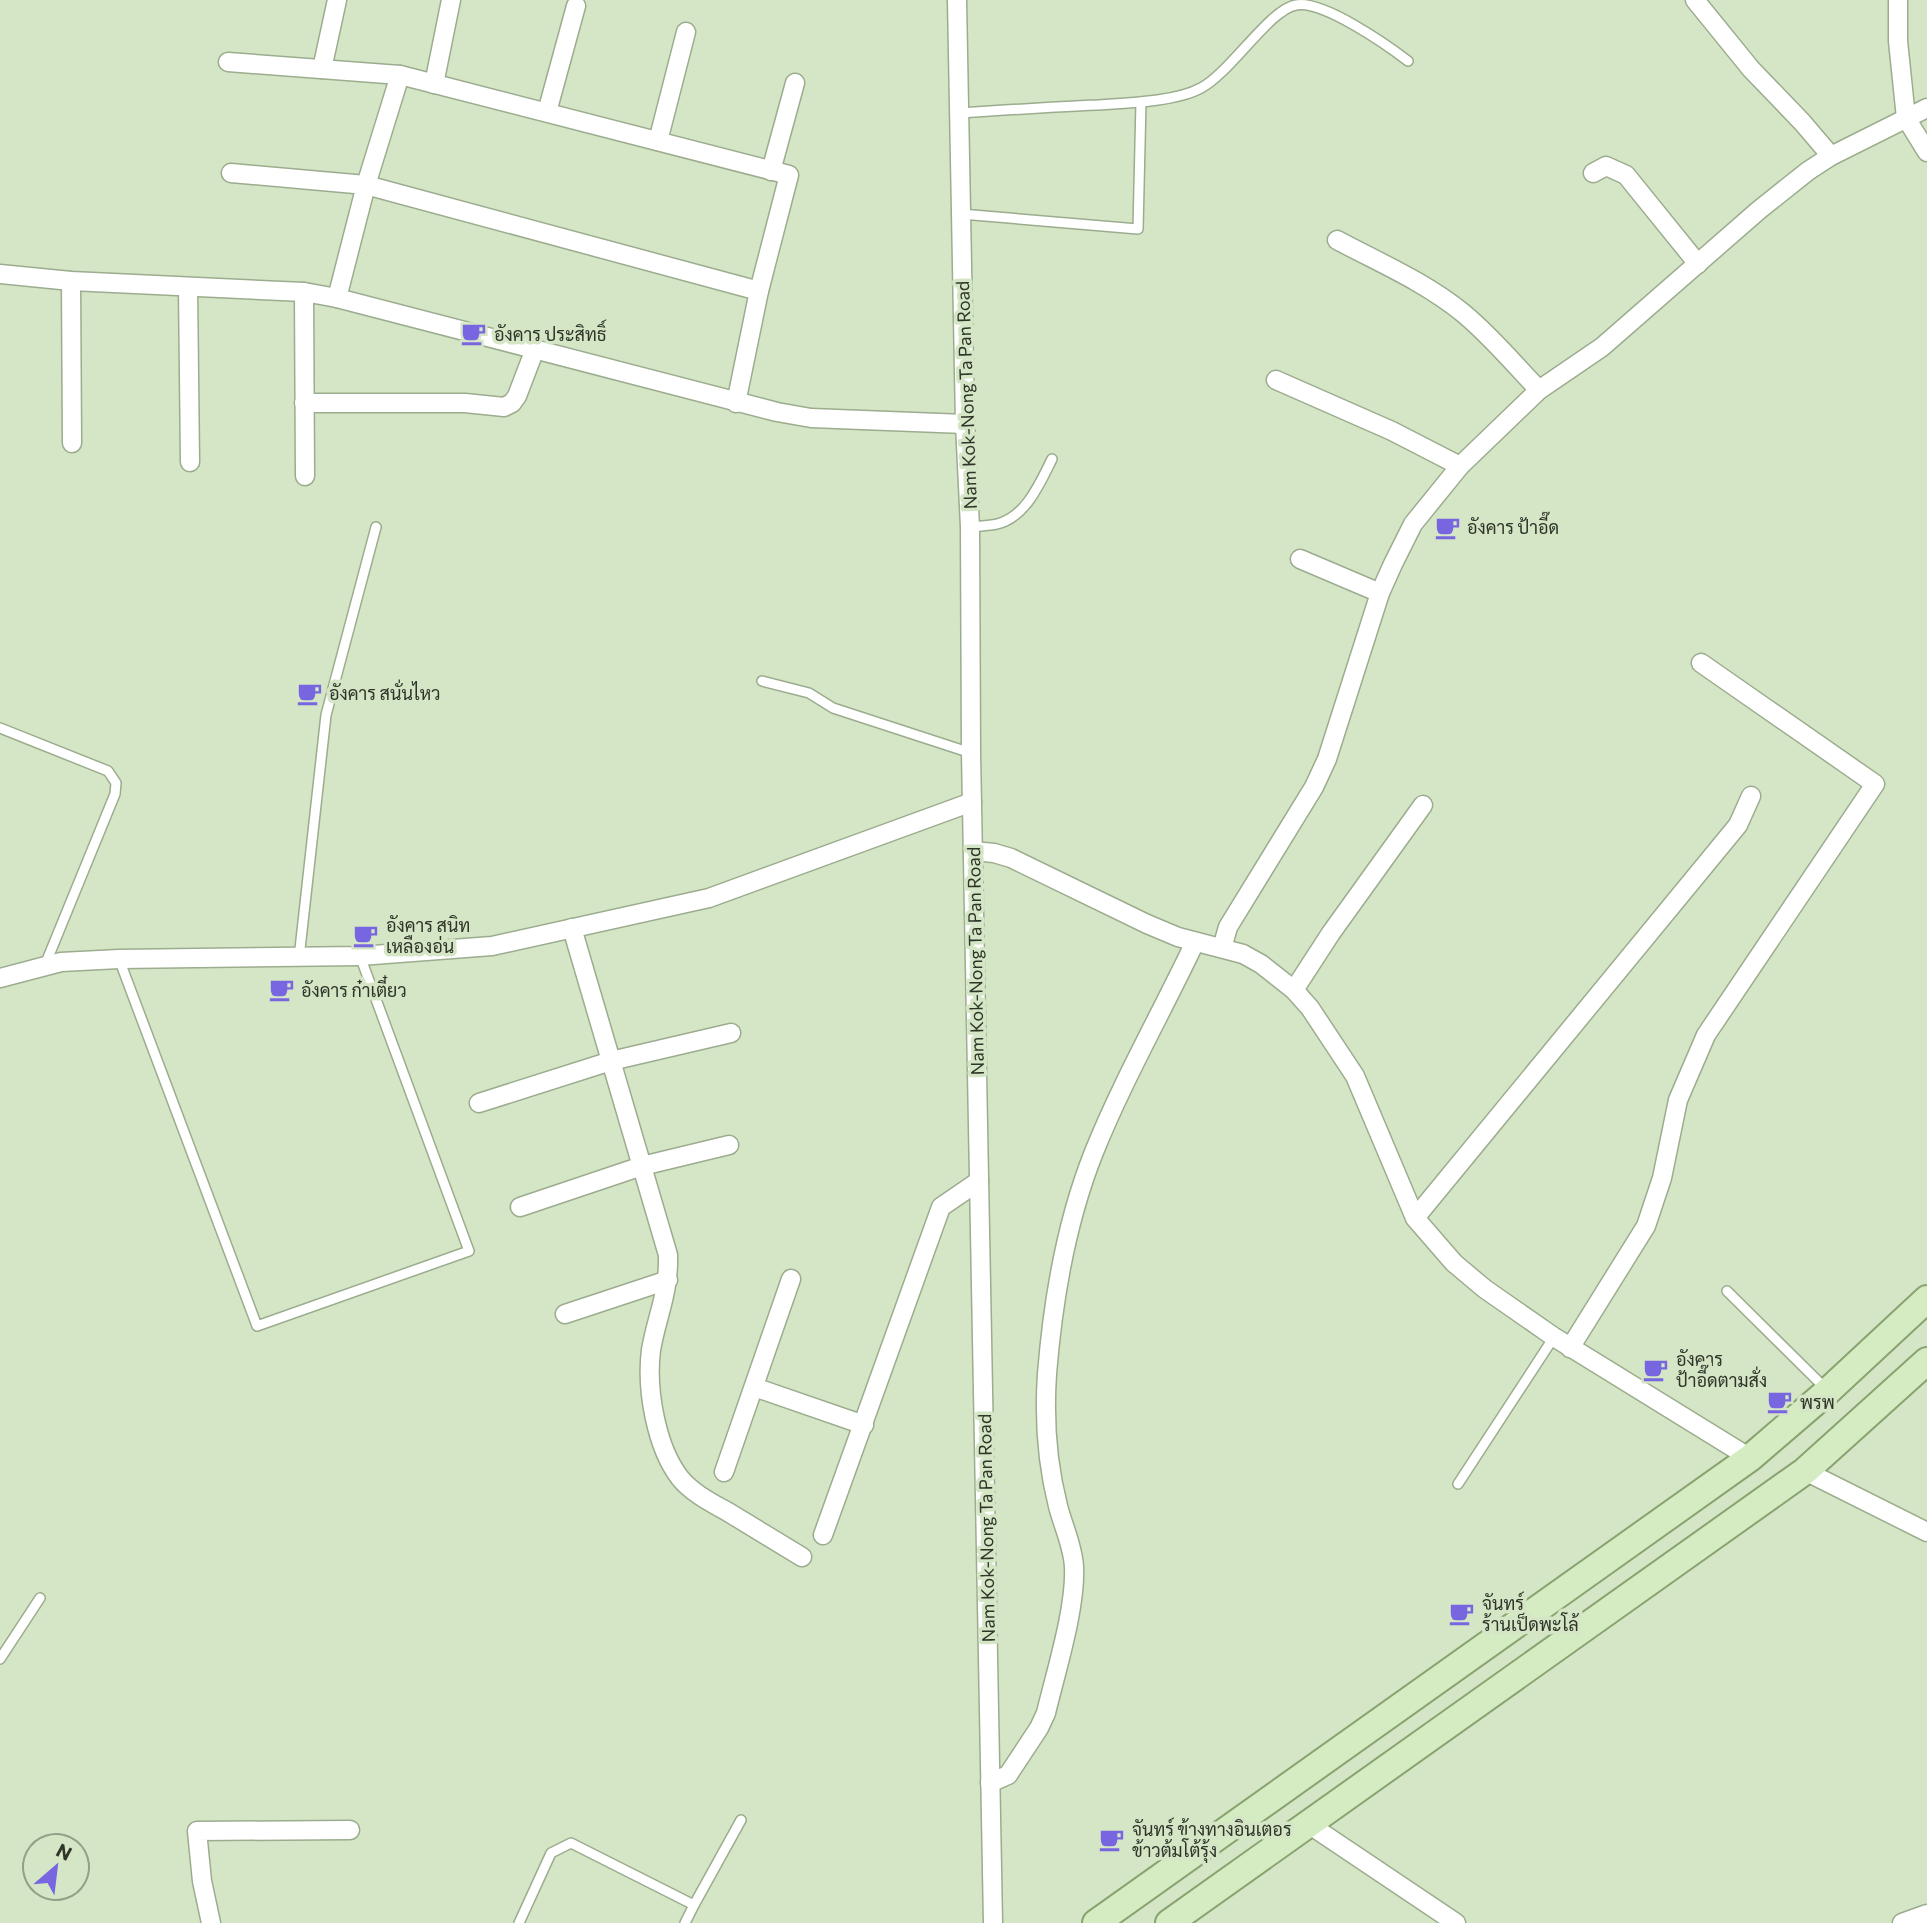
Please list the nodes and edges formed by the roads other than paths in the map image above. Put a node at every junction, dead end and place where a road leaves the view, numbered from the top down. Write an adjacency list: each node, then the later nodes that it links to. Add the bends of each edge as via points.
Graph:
1 (337, 0): 10 (street)
2 (451, 0): 13 (street)
3 (957, 0): 17 (street, Nam Kok-Nong Ta Pan Road)
4 (1695, 0): 21 (street)
5 (1898, 0): 18 (street)
6 (576, 6): 16 (street)
7 (686, 32): 19 (street)
8 (1408, 61): 14 (lane, via 1372,34 1316,8 1296,5 1279,13 1213,81 1198,90)
9 (228, 62): 10 (street)
10 (323, 69): 11 (street)
11 (400, 75): 13 (street); 25 (street)
12 (796, 83): 22 (street)
13 (435, 84): 16 (street)
14 (1141, 102): 17 (lane); 26 (lane, via 1138,229)
15 (1927, 108): 18 (street)
16 (547, 112): 19 (street)
17 (959, 113): 26 (street, Nam Kok-Nong Ta Pan Road)
18 (1906, 118): 20 (street); 21 (street)
19 (658, 141): 22 (street)
20 (1927, 152)
21 (1831, 156): 28 (street)
22 (771, 171): 32 (street, via 789,176)
23 (231, 173): 25 (street)
24 (1593, 173): 28 (street, via 1606,166 1626,175)
25 (366, 185): 32 (street); 34 (street)
26 (961, 214): 40 (street, Nam Kok-Nong Ta Pan Road)
27 (1337, 240): 37 (street, via 1429,289 1461,312)
28 (1698, 264): 37 (street, via 1602,347)
29 (0, 274): 30 (street)
30 (72, 281): 31 (street); 41 (street)
31 (188, 287): 33 (street); 43 (street)
32 (759, 291): 39 (street)
33 (304, 292): 34 (street); 38 (street)
34 (337, 298): 35 (street)
35 (535, 349): 38 (street, via 517,396 504,407); 39 (street)
36 (1276, 380): 44 (street)
37 (1539, 390): 44 (street)
38 (304, 403): 45 (street)
39 (736, 403): 40 (street, via 811,418)
40 (965, 424): 47 (street, Nam Kok-Nong Ta Pan Road)
41 (72, 443)
42 (1052, 458): 47 (lane, via 1026,505 1011,518)
43 (190, 463)
44 (1460, 466): 49 (street, via 1413,524)
45 (305, 476)
46 (376, 527): 62 (lane, via 326,715)
47 (970, 527): 53 (street, Nam Kok-Nong Ta Pan Road)
48 (1300, 559): 49 (street)
49 (1380, 593): 60 (street, via 1327,759 1228,928)
50 (1701, 663): 81 (street, via 1875,783 1706,1035 1678,1100 1662,1178 1646,1226)
51 (762, 681): 53 (lane, via 809,693 833,708)
52 (0, 728): 64 (lane, via 108,771 116,783)
53 (971, 753): 55 (street, Nam Kok-Nong Ta Pan Road)
54 (1751, 796): 74 (street, via 1738,825)
55 (972, 802): 57 (street, Nam Kok-Nong Ta Pan Road); 58 (street, via 709,898)
56 (1423, 805): 66 (street)
57 (973, 851): 59 (street, via 1011,858 1147,925); 72 (street, Nam Kok-Nong Ta Pan Road)
58 (572, 928): 61 (street, via 492,946); 68 (street)
59 (1195, 942): 60 (street); 95 (street, via 1094,1152 1067,1237 1047,1375 1047,1439 1074,1565 1072,1599 1046,1713 1009,1775)
60 (1222, 948): 66 (street, via 1261,964)
61 (360, 956): 62 (street); 63 (lane, via 469,1251 257,1326)
62 (299, 958): 63 (street)
63 (119, 959): 64 (street)
64 (45, 965): 65 (street)
65 (0, 978)
66 (1294, 990): 74 (street, via 1355,1076)
67 (731, 1033): 68 (street)
68 (611, 1061): 69 (street); 71 (street)
69 (479, 1104)
70 (729, 1145): 71 (street)
71 (642, 1166): 73 (street); 76 (street, via 668,1255)
72 (979, 1181): 85 (street, via 942,1207); 95 (street, Nam Kok-Nong Ta Pan Road)
73 (520, 1207)
74 (1415, 1218): 80 (street, via 1454,1264)
75 (791, 1279): 83 (street)
76 (668, 1280): 79 (street); 92 (street, via 650,1376 663,1447 681,1479 701,1496)
77 (1727, 1291): 84 (lane)
78 (1927, 1299): 84 (main road)
79 (565, 1314)
80 (1554, 1337): 81 (street); 89 (lane)
81 (1570, 1348): 86 (street)
82 (1927, 1361): 87 (main road)
83 (754, 1387): 85 (street); 88 (street)
84 (1828, 1391): 86 (main road)
85 (864, 1425): 91 (street)
86 (1750, 1458): 105 (main road)
87 (1805, 1471): 90 (street); 97 (main road)
88 (724, 1472)
89 (1458, 1484)
90 (1927, 1532)
91 (823, 1535)
92 (802, 1557)
93 (40, 1598): 94 (lane)
94 (0, 1660)
95 (990, 1783): 104 (street, Nam Kok-Nong Ta Pan Road)
96 (741, 1819): 99 (lane)
97 (1307, 1823): 106 (main road); 107 (street)
98 (350, 1830): 101 (street, via 197,1831)
99 (694, 1905): 102 (lane, via 571,1843 551,1853); 103 (lane)
100 (1927, 1913): 108 (street)
101 (211, 1923)
102 (519, 1923)
103 (685, 1923)
104 (993, 1923)
105 (1096, 1923)
106 (1168, 1923)
107 (1456, 1923)
108 (1902, 1923)

